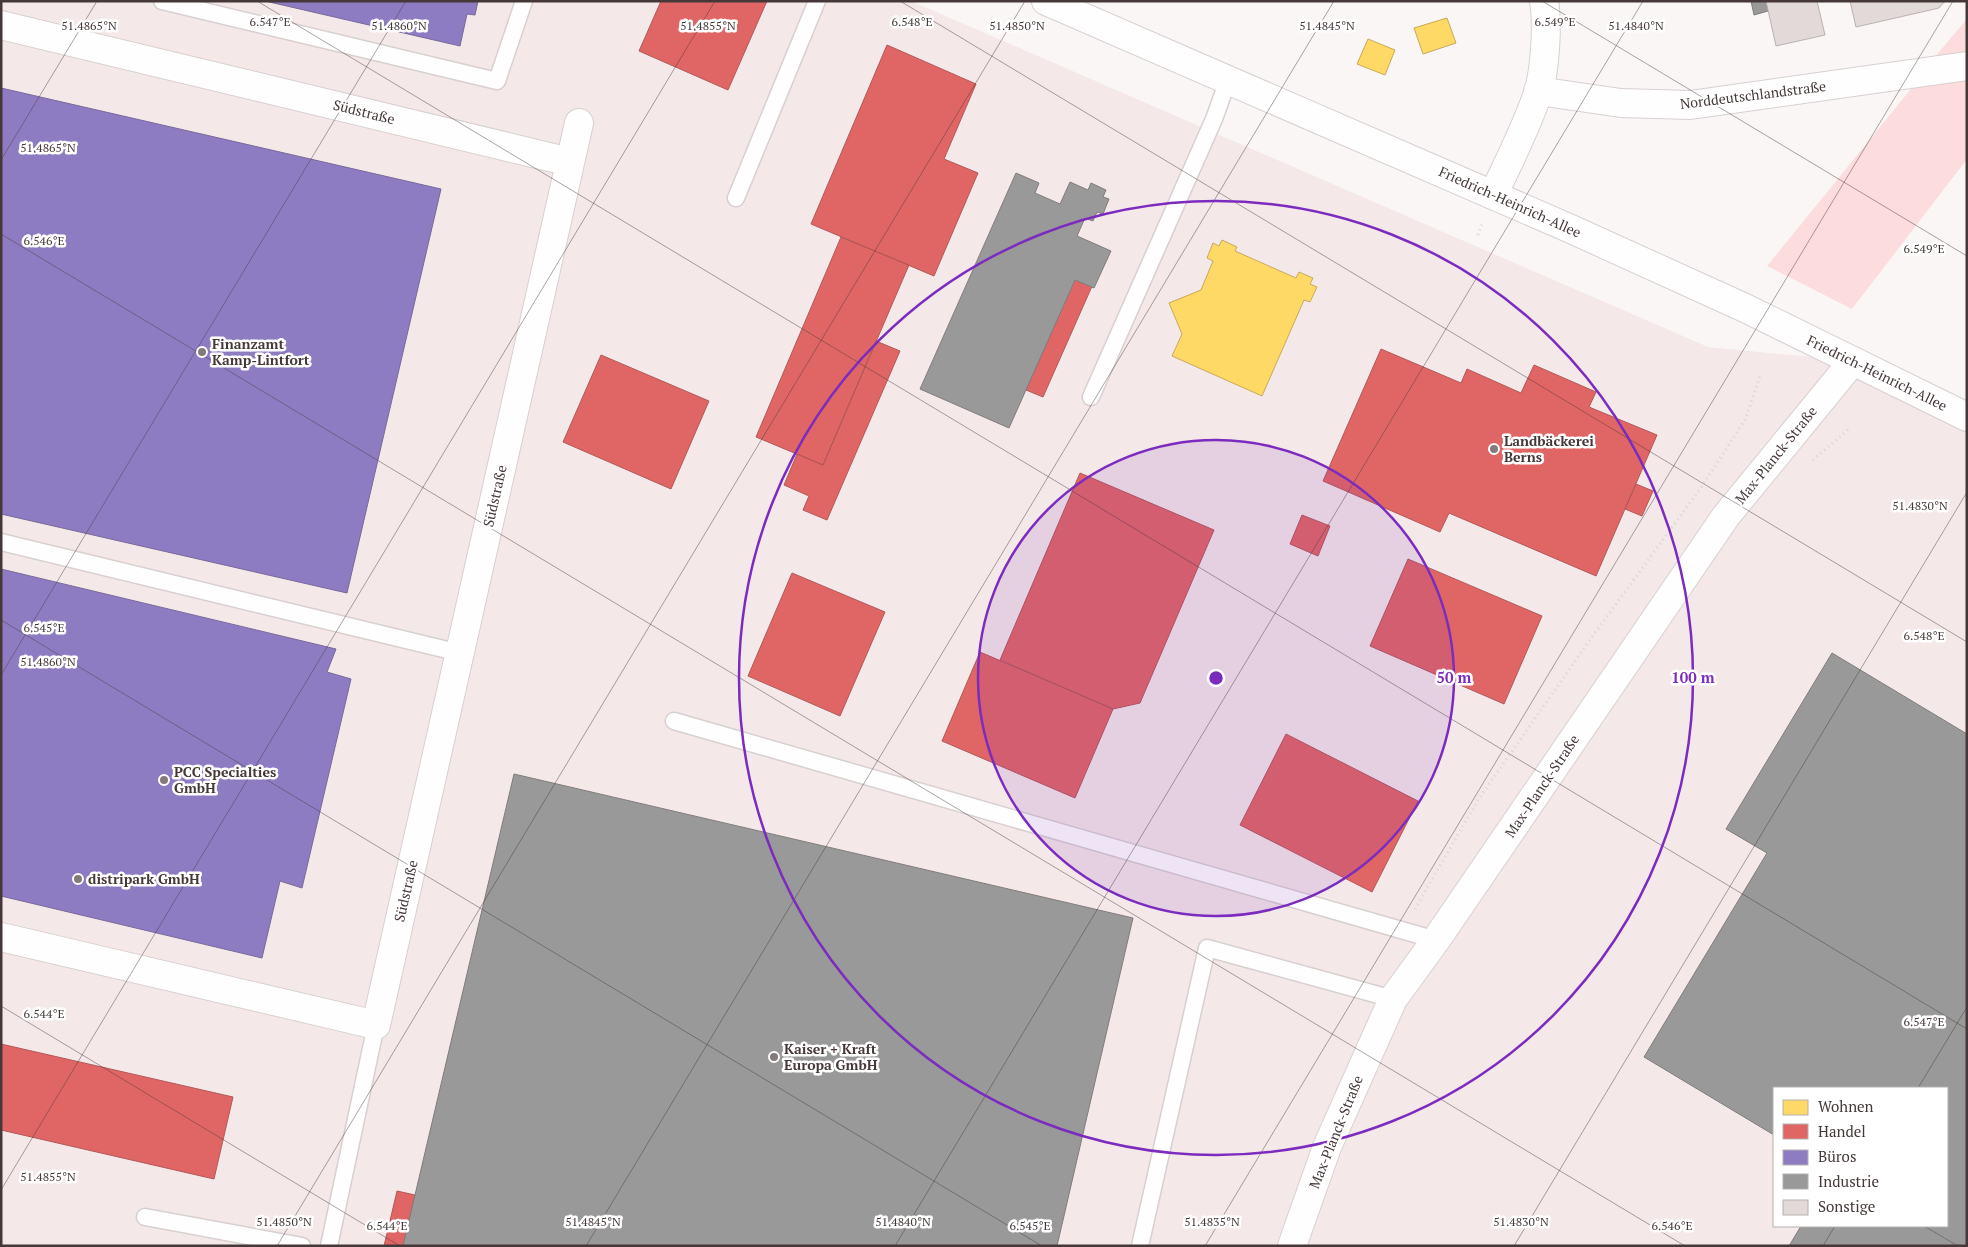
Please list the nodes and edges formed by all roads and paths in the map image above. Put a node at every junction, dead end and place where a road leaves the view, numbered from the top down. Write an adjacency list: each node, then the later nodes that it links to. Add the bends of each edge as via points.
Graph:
1 (162, 1): 2 (lane, via 497,81)
2 (524, 1)
3 (817, 1): 13 (lane)
4 (1046, 1): 8 (street, Friedrich-Heinrich-Allee)
5 (1544, 1): 9 (street, via 1544,58)
6 (1, 25): 11 (street, Südstraße)
7 (1967, 66): 9 (street, Norddeutschlandstraße, via 1690,105 1621,103)
8 (1228, 80): 12 (street, Friedrich-Heinrich-Allee); 15 (lane, via 1214,119)
9 (1538, 91): 12 (street)
10 (579, 123): 11 (street)
11 (570, 162): 18 (street, Südstraße)
12 (1493, 195): 14 (street, Friedrich-Heinrich-Allee, via 1745,308)
13 (736, 198)
14 (1853, 361): 16 (street, Friedrich-Heinrich-Allee); 21 (street, Max-Planck-Straße, via 1726,516)
15 (1092, 396)
16 (1967, 418)
17 (1, 542): 18 (lane)
18 (460, 652): 23 (street, Südstraße)
19 (674, 721): 21 (lane)
20 (1, 937): 23 (street)
21 (1436, 940): 22 (street, Max-Planck-Straße)
22 (1394, 999): 27 (lane, via 1207,948); 28 (street, Max-Planck-Straße, via 1327,1147)
23 (376, 1025): 26 (lane)
24 (145, 1217): 25 (lane)
25 (302, 1246)
26 (329, 1246)
27 (1140, 1246)
28 (1292, 1246)

